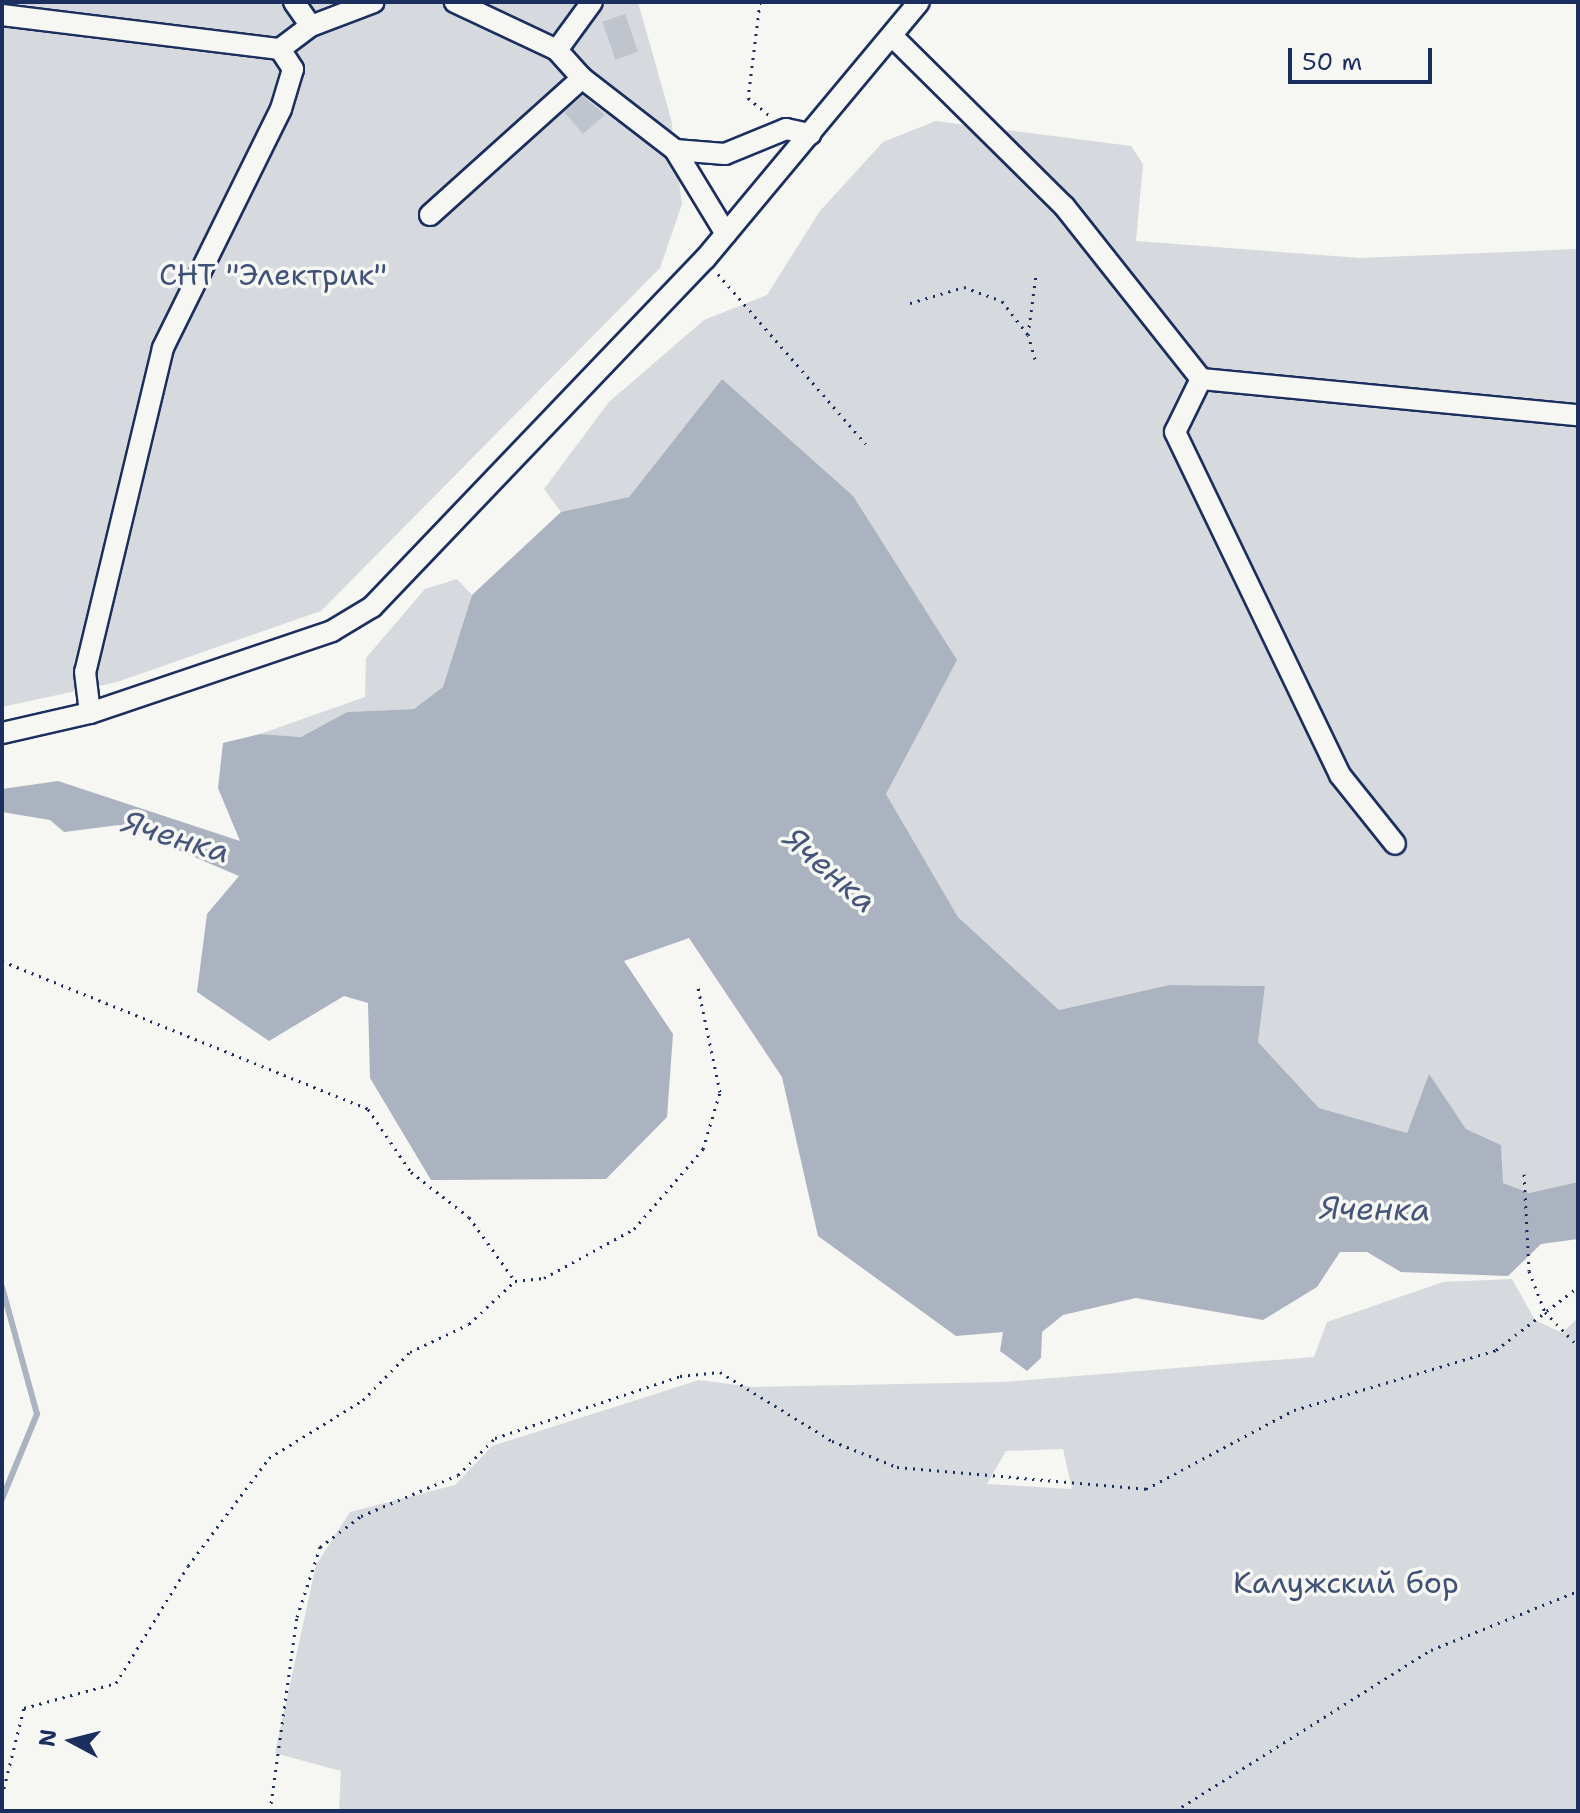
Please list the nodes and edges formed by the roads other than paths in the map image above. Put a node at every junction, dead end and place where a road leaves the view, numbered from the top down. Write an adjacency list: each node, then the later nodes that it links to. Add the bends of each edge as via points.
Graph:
1 (294, 2): 7 (street)
2 (374, 2): 7 (street)
3 (455, 2): 10 (street)
4 (592, 2): 10 (street)
5 (919, 2): 8 (street)
6 (2, 15): 9 (street)
7 (311, 26): 9 (street)
8 (892, 36): 12 (street); 16 (street, via 1064,206)
9 (280, 49): 18 (street, via 293,69 281,109 163,348 85,672)
10 (557, 50): 11 (street)
11 (582, 78): 13 (street); 14 (street)
12 (810, 134): 13 (street, via 786,129 725,154); 15 (street)
13 (675, 150): 15 (street)
14 (430, 215)
15 (726, 234): 18 (street, via 372,607 332,631)
16 (1201, 379): 17 (street); 20 (street, via 1175,432 1340,775)
17 (1578, 415)
18 (90, 713): 19 (street)
19 (2, 733)
20 (1395, 844)

